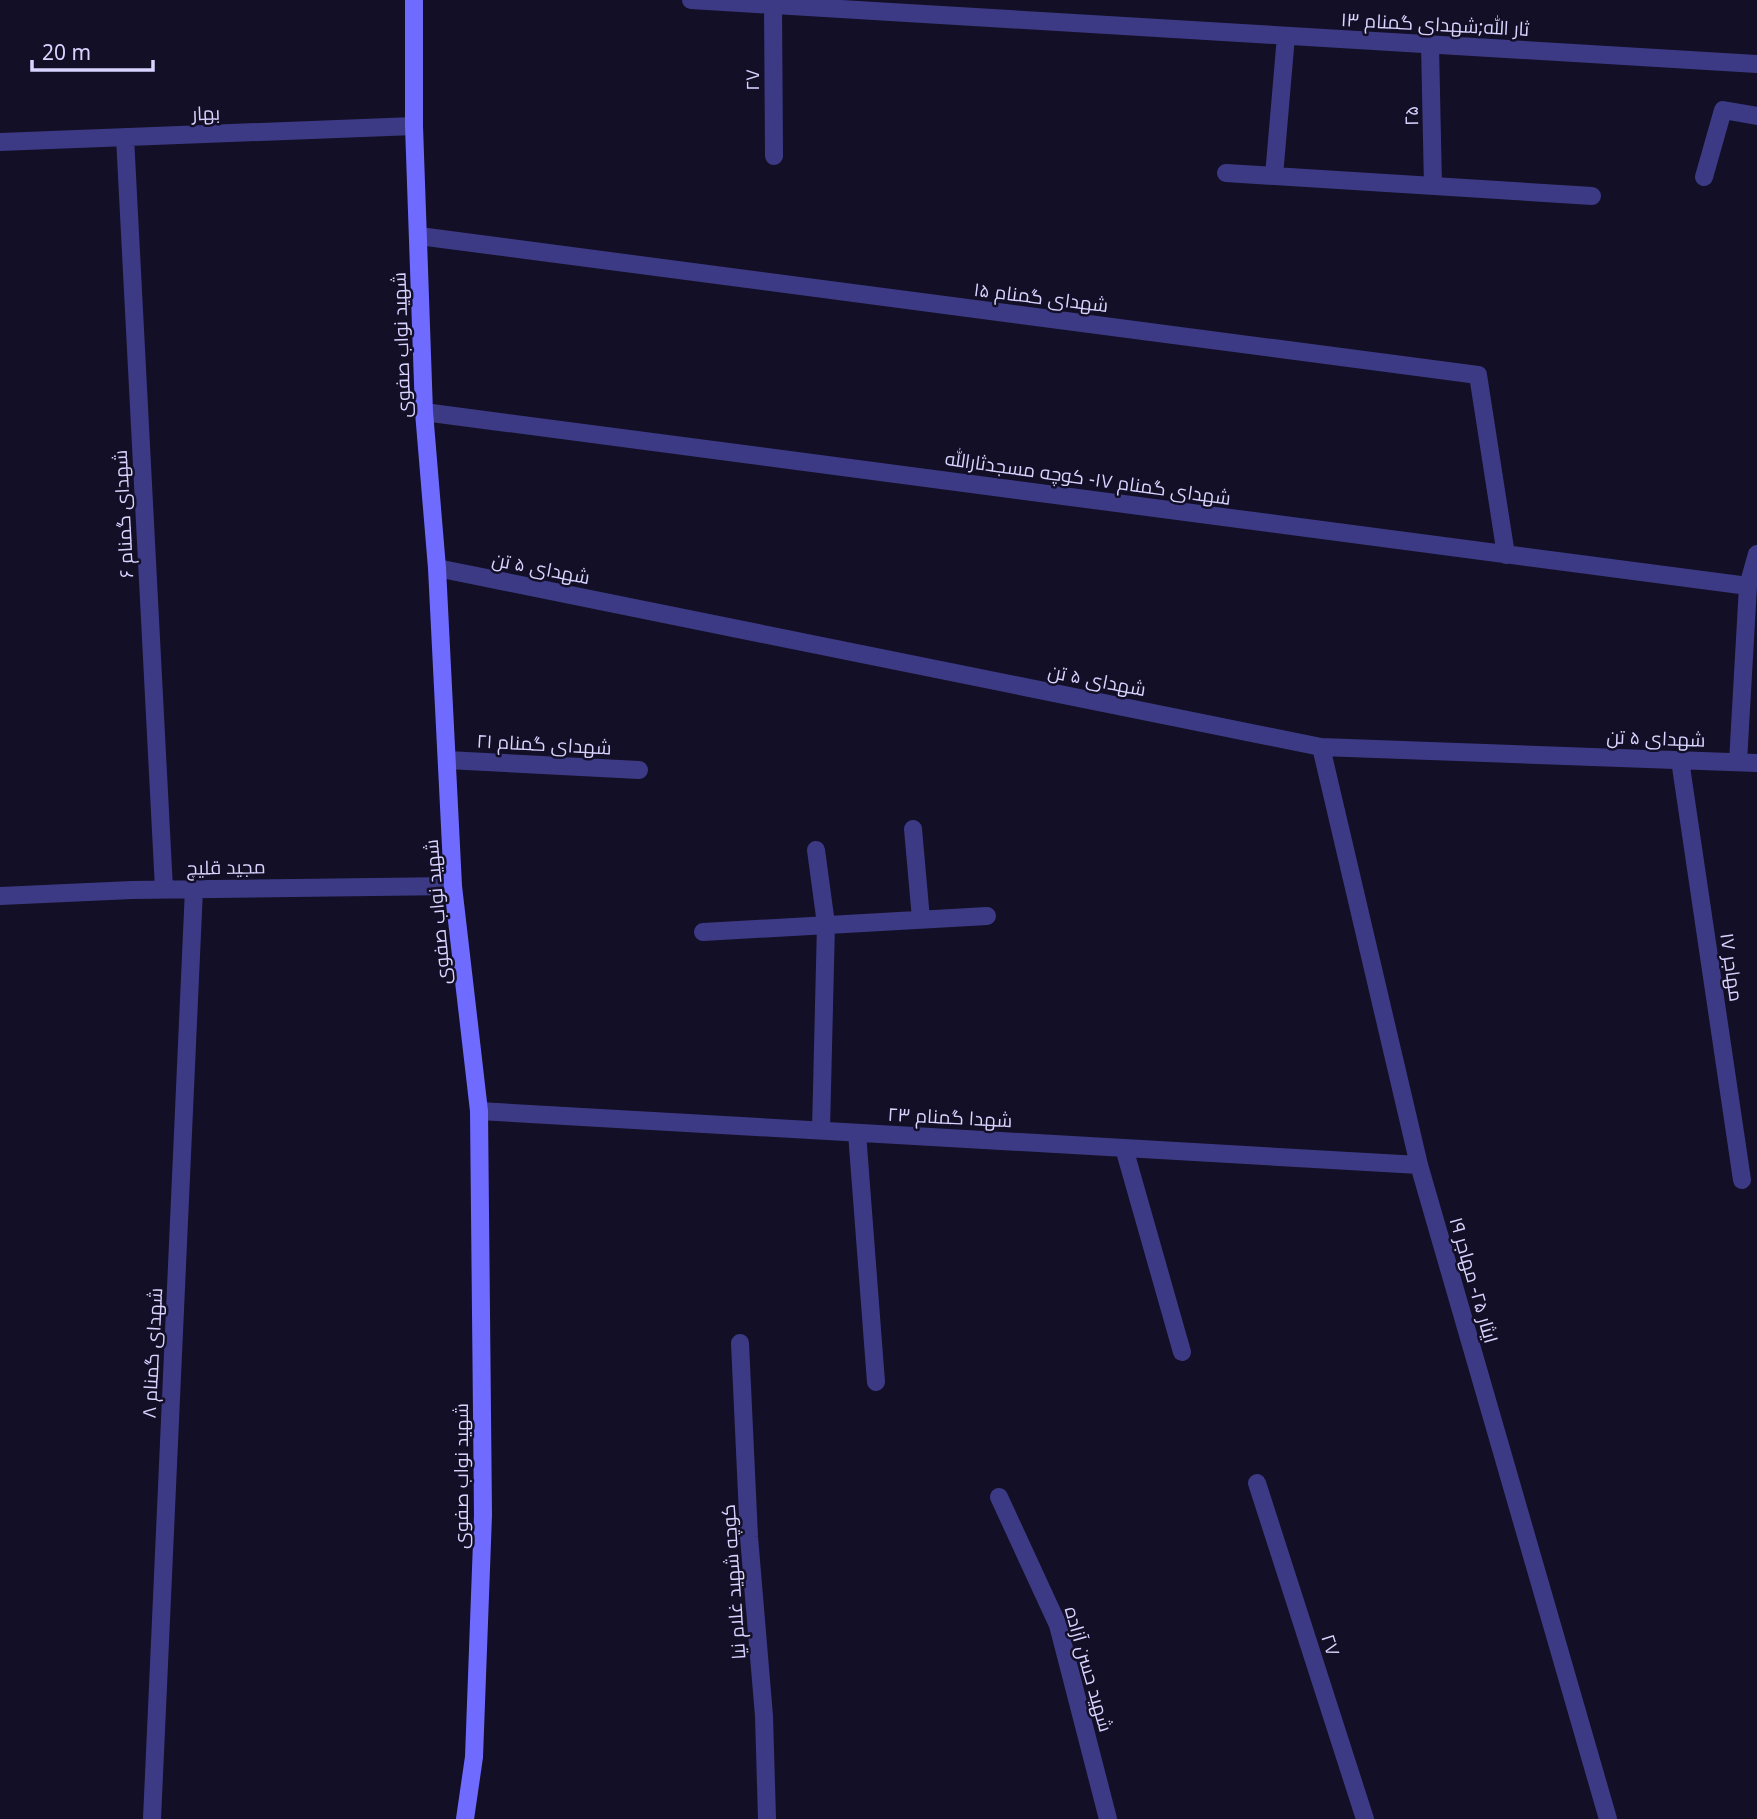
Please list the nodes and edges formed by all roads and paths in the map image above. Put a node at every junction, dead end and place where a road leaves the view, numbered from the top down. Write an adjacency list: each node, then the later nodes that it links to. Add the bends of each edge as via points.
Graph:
1 (414, 0): 8 (street, شهید نواب صفوی)
2 (691, 0): 3 (street, ثار الله;شهدای گمنام ۱۳)
3 (773, 5): 4 (street, ثار الله;شهدای گمنام ۱۳); 11 (street, ۲۷)
4 (1286, 36): 5 (street, ثار الله;شهدای گمنام ۱۳); 13 (street)
5 (1430, 45): 6 (street, ثار الله;شهدای گمنام ۱۳); 15 (street, ۲۵)
6 (1757, 65)
7 (1757, 116): 14 (street, via 1723,110)
8 (414, 126): 9 (street, بهار); 17 (street, شهید نواب صفوی)
9 (125, 137): 10 (street, بهار); 32 (street, شهدای گمنام ۶)
10 (0, 142)
11 (774, 156)
12 (1226, 173): 13 (street)
13 (1274, 176): 15 (street)
14 (1704, 177)
15 (1433, 186): 16 (street)
16 (1592, 196)
17 (419, 236): 18 (street, شهید نواب صفوی); 20 (street, شهدای گمنام ۱۵, via 1478,375)
18 (424, 412): 20 (street, شهدای گمنام ۱۷- كوچه مسجدثارالله); 21 (street, شهید نواب صفوی)
19 (1757, 554): 22 (street)
20 (1506, 555): 22 (street, شهدای گمنام ۱۷- كوچه مسجدثارالله)
21 (437, 568): 23 (street, شهدای ۵ تن); 24 (street, شهید نواب صفوی)
22 (1748, 586): 26 (street)
23 (1321, 747): 25 (street, شهدای ۵ تن); 43 (street, ایثار ۲۵- مهاجر ۱۹)
24 (447, 760): 28 (street, شهدای گمنام ۲۱); 31 (street, شهید نواب صفوی)
25 (1680, 760): 26 (street, شهدای ۵ تن); 44 (street, مهاجر ۱۷)
26 (1738, 762): 27 (street, شهدای ۵ تن)
27 (1757, 763)
28 (639, 770)
29 (913, 829): 36 (street)
30 (816, 850): 37 (street)
31 (453, 886): 33 (street, مجید قلیچ); 39 (street, شهید نواب صفوی)
32 (164, 889): 33 (street, مجید قلیچ); 34 (street, مجید قلیچ)
33 (194, 889): 50 (street, شهدای گمنام ۸)
34 (0, 896)
35 (987, 916): 36 (street)
36 (920, 919): 37 (street)
37 (826, 925): 38 (street); 40 (street)
38 (703, 932)
39 (479, 1111): 40 (street, شهدا گمنام ۲۳); 51 (street, شهید نواب صفوی, via 483,1515 474,1757)
40 (821, 1130): 41 (street, شهدا گمنام ۲۳)
41 (857, 1133): 42 (street, شهدا گمنام ۲۳); 47 (street)
42 (1124, 1148): 43 (street, شهدا گمنام ۲۳); 46 (street)
43 (1419, 1165): 55 (street, ایثار ۲۵- مهاجر ۱۹)
44 (1742, 1180)
45 (740, 1343): 52 (street, کوچه شهید غلام نیا)
46 (1182, 1352)
47 (876, 1382)
48 (1257, 1483): 54 (street, ۲۷)
49 (999, 1497): 53 (street, شهید حسن آزاده, via 1058,1625)
50 (152, 1819)
51 (465, 1819)
52 (767, 1819)
53 (1108, 1819)
54 (1365, 1819)
55 (1608, 1819)

